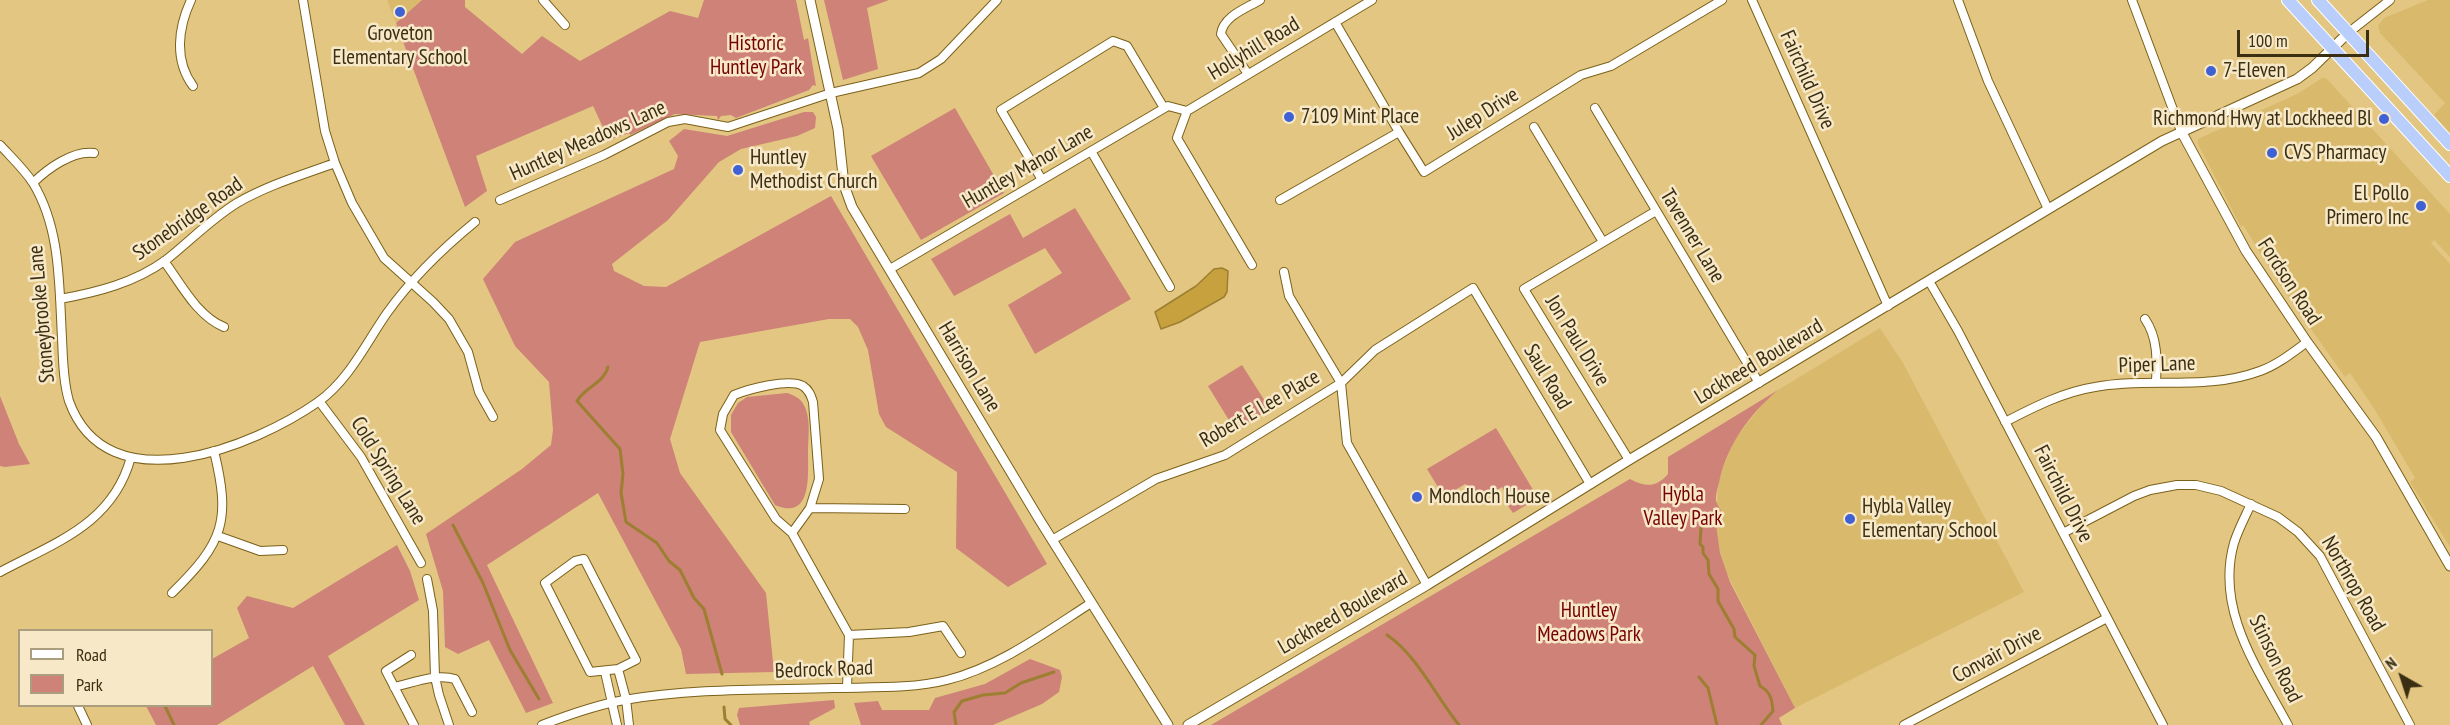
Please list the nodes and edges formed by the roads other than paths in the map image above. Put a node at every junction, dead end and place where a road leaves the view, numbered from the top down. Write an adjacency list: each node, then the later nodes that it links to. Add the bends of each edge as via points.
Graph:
1 (191, 0): 20 (street, via 181,28 180,53 185,75)
2 (303, 0): 32 (street, via 319,103)
3 (543, 0): 16 (street)
4 (810, 0): 21 (street, Harrison Lane)
5 (997, 0): 21 (street, Huntley Meadows Lane, via 924,71)
6 (1260, 0): 19 (street, via 1222,27 1221,34)
7 (1372, 0): 15 (street, Hollyhill Road)
8 (1722, 0): 27 (street, Julep Drive, via 1611,66 1581,75 1424,172)
9 (1752, 0): 51 (street, Fairchild Drive)
10 (1958, 0): 38 (street, via 1988,81)
11 (2132, 0): 26 (street, Fordson Road)
12 (2288, 0): 18 (highway)
13 (2318, 0): 17 (highway)
14 (2390, 0): 17 (street)
15 (1335, 22): 19 (street, Hollyhill Road); 27 (street)
16 (565, 25)
17 (2348, 33): 18 (street, Lockheed Boulevard); 28 (highway)
18 (2333, 48): 26 (street, Lockheed Boulevard, via 2297,79); 33 (highway)
19 (1248, 74): 24 (street, Hollyhill Road)
20 (193, 86)
21 (831, 93): 36 (street, Huntley Meadows Lane, via 728,127 685,119 668,122 604,156); 44 (street, Harrison Lane, via 848,196)
22 (1164, 108): 24 (street); 30 (street, Huntley Manor Lane); 34 (street, via 1126,46 1113,41 1001,110)
23 (1595, 108): 39 (street, Tavenner Lane)
24 (1187, 111): 43 (street, via 1177,138)
25 (1534, 127): 41 (street)
26 (2181, 131): 38 (street, Lockheed Boulevard); 54 (street, Fordson Road, via 2246,250)
27 (1400, 132): 37 (street)
28 (2450, 144)
29 (0, 145): 35 (street, Stoneybrooke Lane)
30 (1091, 151): 34 (street, Huntley Manor Lane); 48 (street)
31 (94, 153): 35 (street, via 68,158)
32 (335, 163): 42 (street, Stonebridge Road, via 238,202); 47 (street, via 375,244 391,267)
33 (2450, 176)
34 (1042, 180): 44 (street, Huntley Manor Lane)
35 (33, 183): 50 (street, Stoneybrooke Lane, via 53,236)
36 (500, 200)
37 (1280, 200)
38 (2048, 208): 46 (street, Lockheed Boulevard)
39 (1656, 211): 41 (street, Jon Paul Drive); 56 (street, Tavenner Lane)
40 (475, 222): 47 (street, Stoneybrooke Lane)
41 (1603, 242): 63 (street, Jon Paul Drive, via 1524,289)
42 (164, 261): 50 (street, Stonebridge Road, via 112,288); 53 (street, via 204,315)
43 (1252, 265)
44 (890, 269): 71 (street, Harrison Lane)
45 (1284, 272): 55 (street, via 1289,296)
46 (1929, 281): 51 (street, Lockheed Boulevard); 60 (street, Fairchild Drive)
47 (411, 283): 58 (street, Stoneybrooke Lane, via 353,365); 59 (street, via 442,311 462,340 479,392)
48 (1170, 287)
49 (1473, 288): 55 (street, Robert E Lee Place, via 1375,350); 64 (street, Saul Road)
50 (60, 299): 62 (street, Stoneybrooke Lane, via 66,387 72,407 100,442)
51 (1888, 306): 56 (street, Lockheed Boulevard)
52 (2145, 318): 57 (street, via 2156,346)
53 (224, 327)
54 (2307, 342): 57 (street, Piper Lane, via 2275,364 2245,376 2213,382); 74 (street, Fordson Road, via 2376,437)
55 (1341, 383): 71 (street, Robert E Lee Place, via 1226,455 1156,479); 77 (street, via 1347,443)
56 (1759, 383): 63 (street, Lockheed Boulevard)
57 (2156, 383): 60 (street, Piper Lane, via 2080,390)
58 (319, 401): 61 (street, Stoneybrooke Lane, via 268,431); 73 (street, Cold Spring Lane, via 361,457)
59 (493, 417)
60 (2005, 422): 69 (street, Fairchild Drive)
61 (214, 451): 62 (street, Stoneybrooke Lane, via 172,460); 70 (street, via 223,494)
62 (131, 457): 75 (street, via 118,491 100,515 78,531)
63 (1629, 460): 64 (street, Lockheed Boulevard)
64 (1590, 484): 77 (street, Lockheed Boulevard)
65 (2251, 504): 69 (street, Northrop Road, via 2207,487 2167,486 2134,496); 103 (street, Stinson Road, via 2235,540 2231,561 2232,606 2240,634); 104 (street, Northrop Road, via 2291,526 2320,556)
66 (810, 508): 67 (street); 68 (street); 68 (street, via 819,479 809,391 792,383 734,395 723,414 720,430 776,519)
67 (905, 508)
68 (792, 533): 81 (street)
69 (2063, 533): 80 (street, Fairchild Drive)
70 (218, 536): 72 (street, via 260,551); 78 (street)
71 (1052, 540): 79 (street, Harrison Lane)
72 (283, 550)
73 (421, 563)
74 (2450, 566)
75 (0, 572)
76 (427, 579): 86 (street, via 433,611)
77 (1427, 585): 100 (street, Lockheed Boulevard)
78 (172, 593)
79 (1091, 603): 88 (street, Bedrock Road, via 973,672 931,683); 99 (street, Harrison Lane)
80 (2107, 618): 101 (street, Convair Drive); 102 (street, Fairchild Drive)
81 (849, 635): 82 (street, via 943,626); 88 (street)
82 (961, 654)
83 (411, 655): 87 (street, via 386,671)
84 (618, 669): 85 (street); 85 (street, via 636,660 587,563 584,559 575,561 544,584 590,672); 89 (street)
85 (605, 672): 90 (street)
86 (435, 677): 87 (street); 92 (street, via 454,679); 95 (street)
87 (394, 687): 94 (street)
88 (847, 688): 89 (street, Bedrock Road, via 698,692)
89 (626, 699): 90 (street, Bedrock Road); 98 (street)
90 (612, 702): 96 (street, Bedrock Road); 97 (street)
91 (79, 707): 93 (street)
92 (472, 712)
93 (87, 725)
94 (414, 725)
95 (449, 725)
96 (542, 725)
97 (618, 725)
98 (629, 725)
99 (1168, 725)
100 (1188, 725)
101 (1904, 725)
102 (2163, 725)
103 (2288, 725)
104 (2410, 725)

